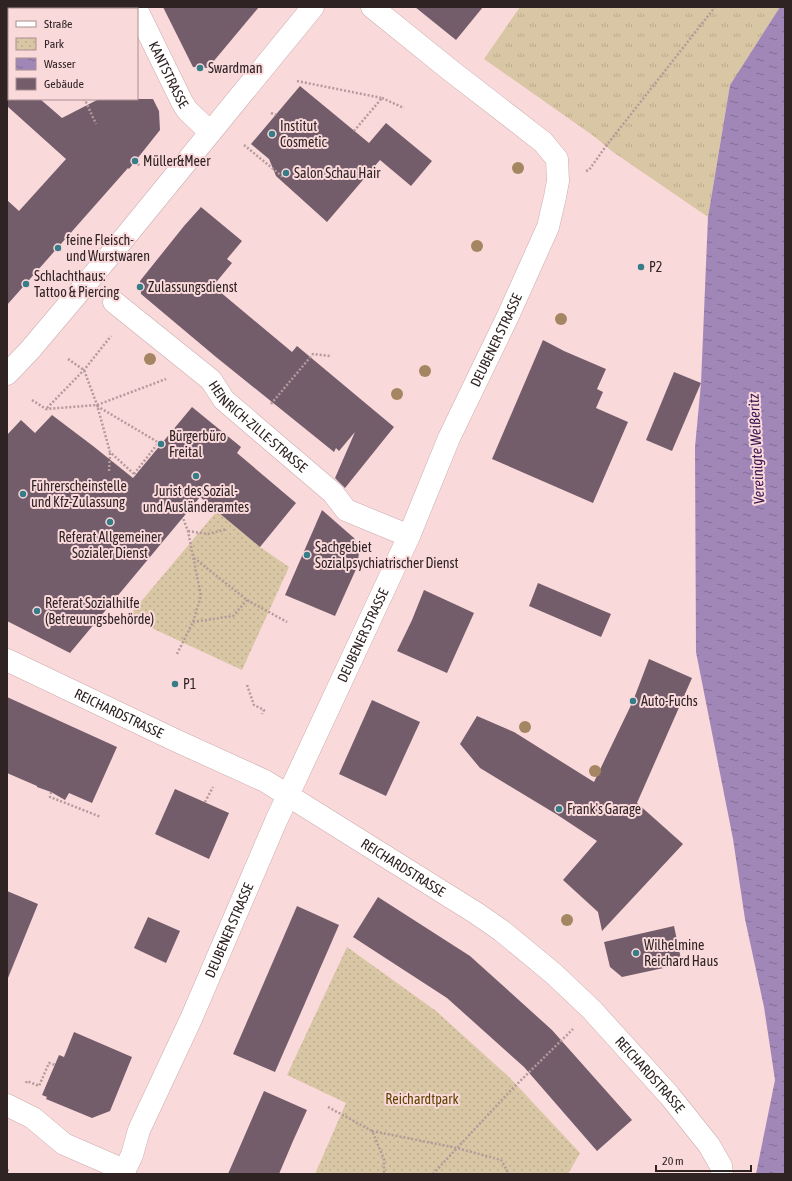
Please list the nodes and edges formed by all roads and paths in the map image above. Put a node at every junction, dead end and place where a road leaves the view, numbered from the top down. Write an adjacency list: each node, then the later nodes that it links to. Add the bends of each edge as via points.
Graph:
1 (313, 7): 13 (street)
2 (372, 7): 18 (street, DEUBENER STRASSE, via 543,142 557,159)
3 (715, 7): 18 (path, via 589,170)
4 (138, 13): 13 (street, KANTSTRASSE, via 182,102)
5 (297, 81): 6 (path)
6 (382, 98): 8 (path); 12 (path)
7 (85, 100): 11 (path)
8 (404, 108)
9 (271, 113): 10 (path)
10 (276, 115)
11 (96, 124)
12 (354, 131)
13 (210, 132): 23 (street, via 52,324)
14 (244, 145): 17 (path, via 283,177)
15 (135, 161): 16 (path)
16 (140, 166)
17 (286, 173)
18 (558, 181): 34 (street, DEUBENER STRASSE, via 548,227 449,438)
19 (122, 308): 22 (path, via 118,326); 34 (street, HEINRICH-ZILLE-STRASSE, via 210,380 224,400 333,493 346,510)
20 (330, 356): 27 (path, via 313,354)
21 (68, 359): 22 (path)
22 (84, 370): 26 (path); 28 (path)
23 (7, 374)
24 (160, 381): 26 (path)
25 (32, 400): 28 (path)
26 (97, 405): 28 (path); 29 (path); 29 (path, via 160,443 135,475)
27 (269, 405)
28 (46, 409)
29 (110, 452): 30 (path)
30 (109, 471)
31 (183, 518): 33 (path)
32 (227, 530): 33 (path, via 208,534)
33 (188, 531): 35 (path)
34 (409, 536): 45 (street, DEUBENER STRASSE)
35 (193, 558): 36 (path); 37 (path, via 201,596)
36 (247, 600): 37 (path, via 233,616); 38 (path)
37 (193, 622): 39 (path)
38 (286, 622)
39 (177, 654)
40 (7, 660): 45 (street, REICHARDSTRASSE, via 265,781)
41 (247, 685): 42 (path, via 254,706 264,710)
42 (262, 714)
43 (213, 786): 46 (path)
44 (51, 792): 47 (path, via 50,797)
45 (288, 795): 55 (street, DEUBENER STRASSE, via 191,1019 139,1130 132,1155); 59 (street, REICHARDSTRASSE, via 476,913 554,974 592,1010 669,1095 709,1145 721,1166)
46 (205, 802)
47 (101, 817)
48 (578, 1024): 54 (path)
49 (55, 1065): 50 (path, via 49,1062 39,1086 27,1081)
50 (24, 1088)
51 (7, 1105): 55 (street, via 33,1118 64,1144)
52 (328, 1106): 53 (path)
53 (372, 1131): 54 (path); 56 (path, via 384,1159)
54 (457, 1148): 57 (path); 58 (path, via 501,1160)
55 (123, 1172)
56 (384, 1174)
57 (434, 1174)
58 (509, 1174)
59 (722, 1174)

